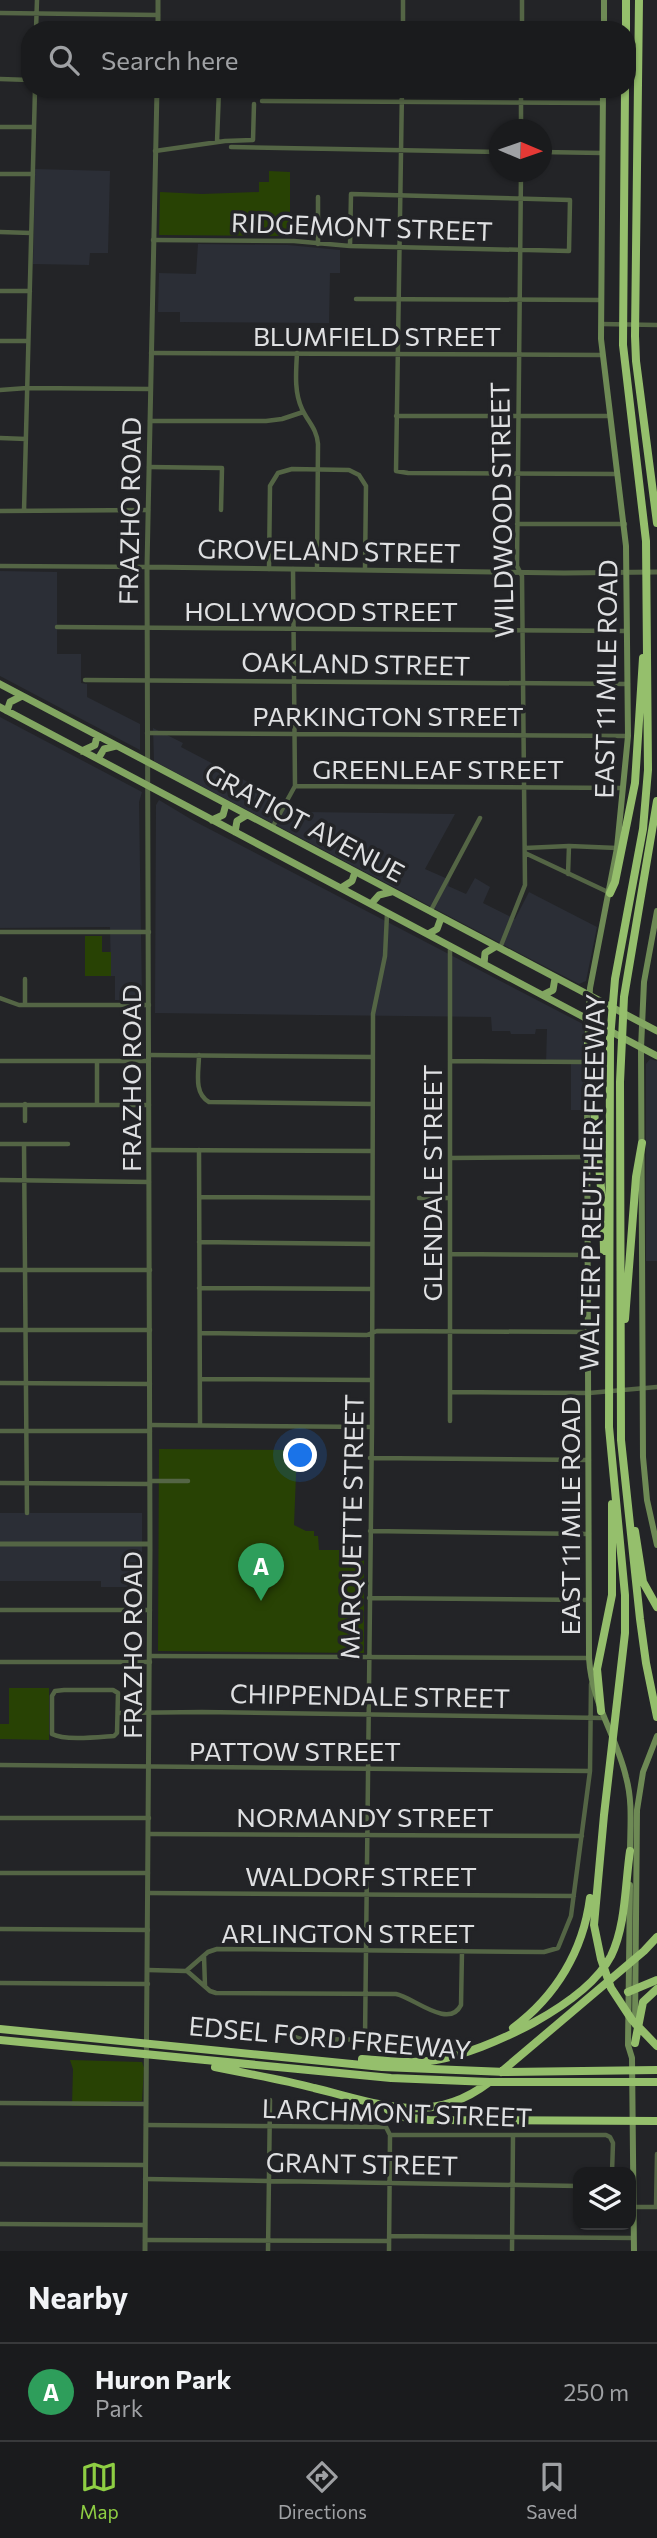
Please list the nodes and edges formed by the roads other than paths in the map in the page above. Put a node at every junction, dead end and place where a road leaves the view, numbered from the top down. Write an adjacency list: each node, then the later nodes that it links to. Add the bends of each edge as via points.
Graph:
1 (37, 0): 9 (street)
2 (158, 0): 10 (street)
3 (403, 0): 13 (street)
4 (522, 0): 14 (street)
5 (604, 0): 15 (main road)
6 (626, 0): 16 (highway)
7 (639, 0): 87 (highway, via 635,336)
8 (0, 13): 9 (street)
9 (37, 14): 10 (street); 11 (street)
10 (158, 15): 12 (street)
11 (37, 21)
12 (158, 21)
13 (403, 21)
14 (522, 21)
15 (604, 21)
16 (626, 21)
17 (0, 79): 18 (street)
18 (21, 79)
19 (35, 98): 33 (street)
20 (157, 98): 37 (street, FRAZHO ROAD)
21 (219, 98): 34 (street)
22 (401, 98): 27 (street)
23 (521, 98): 28 (street)
24 (603, 98): 29 (main road, EAST 11 MILE ROAD)
25 (625, 98): 99 (highway, WALTER P REUTHER FREEWAY, via 623,345)
26 (262, 101): 27 (street)
27 (401, 102): 28 (street); 36 (street)
28 (521, 103): 29 (street); 31 (street)
29 (603, 103): 40 (main road, EAST 11 MILE ROAD)
30 (254, 104): 34 (street, via 253,140)
31 (521, 119)
32 (0, 127): 33 (street)
33 (34, 127): 42 (street)
34 (217, 142): 37 (street)
35 (232, 148): 36 (street)
36 (401, 150): 38 (street); 44 (street)
37 (155, 151): 49 (street, FRAZHO ROAD)
38 (489, 152)
39 (552, 152): 40 (street)
40 (602, 153): 58 (main road, EAST 11 MILE ROAD)
41 (0, 174): 42 (street)
42 (33, 174): 48 (street)
43 (521, 182): 46 (street, WILDWOOD STREET)
44 (401, 196): 46 (street); 51 (street, via 351,194); 52 (street)
45 (318, 197): 50 (street)
46 (520, 200): 53 (street, WILDWOOD STREET); 53 (street, RIDGEMONT STREET, via 570,200 569,251)
47 (0, 233): 48 (street)
48 (31, 233): 55 (street)
49 (153, 240): 50 (street, RIDGEMONT STREET); 64 (street, FRAZHO ROAD)
50 (318, 244): 51 (street, RIDGEMONT STREET)
51 (350, 246): 52 (street, RIDGEMONT STREET)
52 (400, 248): 53 (street, RIDGEMONT STREET); 57 (street)
53 (520, 252): 59 (street, WILDWOOD STREET)
54 (0, 291): 55 (street)
55 (30, 291): 63 (street)
56 (356, 299): 57 (street)
57 (398, 299): 59 (street); 66 (street)
58 (601, 300): 59 (street); 60 (main road, EAST 11 MILE ROAD)
59 (520, 301): 67 (street, WILDWOOD STREET)
60 (600, 324): 61 (street); 68 (main road, EAST 11 MILE ROAD)
61 (657, 325)
62 (0, 341): 63 (street)
63 (28, 341): 69 (street)
64 (151, 353): 65 (street, BLUMFIELD STREET); 70 (street, FRAZHO ROAD)
65 (297, 354): 66 (street, BLUMFIELD STREET); 72 (street, via 296,384)
66 (397, 354): 67 (street, BLUMFIELD STREET); 73 (street)
67 (519, 355): 68 (street, BLUMFIELD STREET); 75 (street, WILDWOOD STREET)
68 (603, 355): 74 (main road, EAST 11 MILE ROAD)
69 (27, 388): 70 (street); 71 (street); 78 (street)
70 (150, 389): 76 (street, FRAZHO ROAD)
71 (0, 390)
72 (303, 412): 76 (street, via 257,422); 80 (street, via 317,435)
73 (396, 416): 75 (street); 81 (street, via 396,471)
74 (610, 416): 75 (street); 82 (main road, EAST 11 MILE ROAD)
75 (518, 417): 81 (street, WILDWOOD STREET)
76 (150, 421): 79 (street, FRAZHO ROAD)
77 (0, 438): 78 (street)
78 (26, 439): 86 (street)
79 (149, 467): 83 (street, FRAZHO ROAD); 84 (street, via 222,468)
80 (318, 470): 92 (street, via 287,469 273,479); 94 (street); 95 (street, via 353,471 366,486)
81 (518, 474): 82 (street); 88 (street, WILDWOOD STREET)
82 (619, 474): 89 (main road, EAST 11 MILE ROAD)
83 (148, 510): 86 (street); 91 (street, FRAZHO ROAD)
84 (222, 510)
85 (0, 511): 86 (street)
86 (24, 511)
87 (657, 523)
88 (517, 524): 89 (street); 96 (street, WILDWOOD STREET)
89 (625, 524): 97 (main road, EAST 11 MILE ROAD)
90 (0, 566): 91 (street, GROVELAND STREET)
91 (146, 568): 92 (street, GROVELAND STREET); 101 (street, FRAZHO ROAD)
92 (269, 569): 93 (street, GROVELAND STREET)
93 (293, 569): 94 (street, GROVELAND STREET); 102 (street)
94 (317, 569): 95 (street, GROVELAND STREET)
95 (365, 569): 96 (street, GROVELAND STREET)
96 (519, 571): 97 (street, GROVELAND STREET); 103 (street, WILDWOOD STREET)
97 (627, 571): 98 (street, GROVELAND STREET); 104 (main road, EAST 11 MILE ROAD)
98 (657, 572)
99 (647, 583): 140 (highway, via 635,783); 203 (highway, WALTER P REUTHER FREEWAY, via 646,799 615,979 610,1039)
100 (57, 627): 101 (street, HOLLYWOOD STREET)
101 (147, 628): 102 (street, HOLLYWOOD STREET); 106 (street, FRAZHO ROAD)
102 (294, 629): 103 (street, HOLLYWOOD STREET); 107 (street)
103 (522, 631): 104 (street, HOLLYWOOD STREET); 109 (street, WILDWOOD STREET)
104 (627, 631): 110 (main road, EAST 11 MILE ROAD)
105 (85, 680): 106 (street, OAKLAND STREET)
106 (147, 681): 107 (street, OAKLAND STREET); 113 (street, FRAZHO ROAD)
107 (295, 682): 109 (street, OAKLAND STREET); 114 (street)
108 (0, 684): 111 (main road, GRATIOT AVENUE)
109 (523, 684): 110 (street, OAKLAND STREET); 116 (street, WILDWOOD STREET)
110 (628, 684): 117 (main road, EAST 11 MILE ROAD)
111 (23, 696): 112 (main road); 115 (main road, GRATIOT AVENUE)
112 (4, 709): 119 (main road, GRATIOT AVENUE)
113 (147, 733): 114 (street, PARKINGTON STREET); 121 (street, FRAZHO ROAD)
114 (295, 734): 116 (street, PARKINGTON STREET); 123 (street)
115 (97, 736): 118 (main road, GRATIOT AVENUE); 119 (main road, via 95,745)
116 (523, 736): 117 (street, PARKINGTON STREET); 124 (street, WILDWOOD STREET)
117 (628, 736): 125 (main road, EAST 11 MILE ROAD)
118 (116, 746): 120 (main road, via 104,749); 121 (main road, GRATIOT AVENUE)
119 (82, 751): 120 (main road, GRATIOT AVENUE)
120 (98, 759): 122 (main road, GRATIOT AVENUE)
121 (148, 763): 122 (street, FRAZHO ROAD); 127 (main road, GRATIOT AVENUE)
122 (148, 786): 130 (main road, GRATIOT AVENUE); 147 (street, FRAZHO ROAD)
123 (295, 786): 124 (street, GREENLEAF STREET); 131 (street)
124 (524, 788): 125 (street, GREENLEAF STREET); 135 (street, WILDWOOD STREET)
125 (624, 788): 134 (main road, EAST 11 MILE ROAD)
126 (657, 801): 220 (highway, WALTER P REUTHER FREEWAY, via 623,1004 620,1053)
127 (226, 804): 128 (main road, GRATIOT AVENUE); 130 (main road, via 223,815)
128 (247, 816): 131 (main road, GRATIOT AVENUE); 132 (main road, via 237,821)
129 (480, 818): 143 (street)
130 (212, 820): 132 (main road, GRATIOT AVENUE)
131 (272, 828): 136 (main road, GRATIOT AVENUE)
132 (235, 832): 138 (main road, GRATIOT AVENUE)
133 (569, 846): 134 (street); 135 (street); 137 (street)
134 (617, 848): 140 (main road, EAST 11 MILE ROAD)
135 (525, 851): 137 (street); 150 (street, WILDWOOD STREET, via 523,893)
136 (355, 872): 138 (main road, via 352,881); 139 (main road, GRATIOT AVENUE)
137 (568, 874): 140 (street)
138 (341, 888): 141 (main road, GRATIOT AVENUE)
139 (392, 892): 141 (main road, via 379,895); 143 (main road, GRATIOT AVENUE)
140 (610, 894): 155 (main road, EAST 11 MILE ROAD)
141 (371, 904): 144 (main road, GRATIOT AVENUE)
142 (657, 911): 160 (main road)
143 (430, 912): 145 (main road, GRATIOT AVENUE)
144 (387, 913): 148 (main road, GRATIOT AVENUE); 166 (street, MARQUETTE STREET, via 385,956 373,1015)
145 (441, 918): 148 (main road, via 437,929); 150 (main road, GRATIOT AVENUE)
146 (0, 932): 147 (street)
147 (149, 932): 158 (street, FRAZHO ROAD)
148 (428, 934): 149 (main road, GRATIOT AVENUE)
149 (450, 946): 151 (main road, GRATIOT AVENUE); 170 (street, GLENDALE STREET)
150 (497, 948): 151 (main road, via 485,953); 152 (main road, GRATIOT AVENUE)
151 (484, 964): 154 (main road, GRATIOT AVENUE)
152 (555, 978): 154 (main road, via 553,990); 155 (main road, GRATIOT AVENUE)
153 (25, 979): 157 (street)
154 (543, 995): 159 (main road, GRATIOT AVENUE)
155 (590, 996): 159 (main road, EAST 11 MILE ROAD); 160 (main road, GRATIOT AVENUE)
156 (0, 998): 157 (street)
157 (25, 1005): 158 (street)
158 (149, 1005): 167 (street, FRAZHO ROAD)
159 (589, 1020): 162 (main road, EAST 11 MILE ROAD); 163 (main road, GRATIOT AVENUE)
160 (642, 1023): 161 (main road); 163 (main road)
161 (657, 1031)
162 (588, 1044): 171 (main road, EAST 11 MILE ROAD); 203 (highway)
163 (642, 1048): 165 (main road); 178 (main road)
164 (199, 1055): 166 (street); 167 (street); 174 (street, via 199,1090 209,1102)
165 (657, 1056)
166 (373, 1057): 174 (street, MARQUETTE STREET)
167 (149, 1058): 169 (street); 176 (street, FRAZHO ROAD)
168 (0, 1061): 169 (street)
169 (97, 1061): 173 (street)
170 (450, 1061): 171 (street); 186 (street, GLENDALE STREET)
171 (587, 1062): 185 (main road, EAST 11 MILE ROAD)
172 (25, 1104): 173 (street); 175 (street); 177 (street)
173 (97, 1104): 176 (street)
174 (373, 1104): 184 (street, MARQUETTE STREET)
175 (0, 1105)
176 (149, 1105): 182 (street, FRAZHO ROAD)
177 (25, 1121)
178 (642, 1143): 216 (main road); 220 (highway, via 632,1221)
179 (0, 1144): 180 (street)
180 (24, 1144): 181 (street); 188 (street)
181 (68, 1144)
182 (149, 1150): 183 (street); 189 (street, FRAZHO ROAD)
183 (199, 1150): 184 (street); 190 (street)
184 (372, 1151): 191 (street, MARQUETTE STREET)
185 (587, 1157): 186 (street); 197 (main road, EAST 11 MILE ROAD)
186 (450, 1158): 193 (street, GLENDALE STREET)
187 (0, 1180): 188 (street)
188 (24, 1180): 189 (street); 199 (street)
189 (149, 1182): 200 (street, FRAZHO ROAD)
190 (199, 1197): 191 (street); 194 (street)
191 (372, 1198): 195 (street, MARQUETTE STREET)
192 (419, 1198): 193 (street)
193 (450, 1198): 196 (street, GLENDALE STREET)
194 (199, 1242): 195 (street); 201 (street)
195 (372, 1244): 202 (street, MARQUETTE STREET)
196 (450, 1254): 197 (street); 208 (street, GLENDALE STREET)
197 (589, 1255): 209 (main road, EAST 11 MILE ROAD)
198 (0, 1270): 199 (street)
199 (26, 1270): 200 (street); 205 (street)
200 (150, 1270): 206 (street, FRAZHO ROAD)
201 (200, 1288): 202 (street); 210 (street)
202 (372, 1289): 207 (street, MARQUETTE STREET)
203 (608, 1307): 233 (highway, WALTER P REUTHER FREEWAY)
204 (0, 1330): 205 (street)
205 (26, 1330): 206 (street); 213 (street)
206 (150, 1330): 215 (street, FRAZHO ROAD)
207 (372, 1332): 208 (street); 210 (street); 212 (street, MARQUETTE STREET)
208 (450, 1332): 209 (street); 218 (street, GLENDALE STREET)
209 (589, 1332): 219 (main road, EAST 11 MILE ROAD)
210 (200, 1334): 211 (street)
211 (200, 1379): 212 (street); 222 (street)
212 (372, 1380): 223 (street, MARQUETTE STREET)
213 (26, 1383): 214 (street); 215 (street); 226 (street)
214 (0, 1384)
215 (150, 1384): 224 (street, FRAZHO ROAD)
216 (643, 1387): 217 (street); 219 (street); 240 (main road, via 644,1478)
217 (657, 1387)
218 (450, 1392): 219 (street); 221 (street, GLENDALE STREET)
219 (592, 1393): 228 (main road, EAST 11 MILE ROAD)
220 (620, 1412): 234 (highway, WALTER P REUTHER FREEWAY)
221 (450, 1421)
222 (200, 1425): 223 (street); 224 (street)
223 (372, 1427): 227 (street, MARQUETTE STREET)
224 (150, 1428): 226 (street); 230 (street, FRAZHO ROAD)
225 (0, 1431): 226 (street)
226 (27, 1431): 232 (street)
227 (370, 1458): 228 (street); 236 (street, MARQUETTE STREET)
228 (589, 1460): 237 (main road, EAST 11 MILE ROAD)
229 (188, 1481): 230 (street)
230 (150, 1482): 232 (street); 239 (street, FRAZHO ROAD)
231 (0, 1483): 232 (street)
232 (27, 1483): 235 (street)
233 (613, 1483): 255 (highway, via 612,1594 597,1670); 264 (highway, WALTER P REUTHER FREEWAY, via 625,1633)
234 (625, 1487): 243 (highway, via 643,1582); 256 (highway, WALTER P REUTHER FREEWAY)
235 (27, 1513)
236 (370, 1531): 237 (street); 241 (street, MARQUETTE STREET)
237 (589, 1534): 242 (main road, EAST 11 MILE ROAD)
238 (0, 1544): 239 (street)
239 (150, 1544): 245 (street, FRAZHO ROAD)
240 (657, 1545)
241 (369, 1598): 242 (street); 246 (street, MARQUETTE STREET)
242 (589, 1600): 247 (main road, EAST 11 MILE ROAD)
243 (657, 1607)
244 (0, 1610): 245 (street)
245 (150, 1610): 248 (street, FRAZHO ROAD)
246 (369, 1657): 247 (street); 248 (street); 253 (street, MARQUETTE STREET)
247 (589, 1658): 250 (main road, EAST 11 MILE ROAD)
248 (150, 1659): 249 (street); 252 (street, FRAZHO ROAD)
249 (0, 1662)
250 (591, 1684): 254 (street); 255 (main road, EAST 11 MILE ROAD)
251 (119, 1713): 251 (street, via 118,1693 113,1690 55,1691 51,1731 57,1737 114,1736 119,1730); 252 (street, CHIPPENDALE STREET)
252 (149, 1713): 253 (street, CHIPPENDALE STREET); 259 (street, FRAZHO ROAD)
253 (368, 1714): 254 (street, CHIPPENDALE STREET); 260 (street, MARQUETTE STREET)
254 (591, 1717): 255 (street, CHIPPENDALE STREET); 261 (street)
255 (604, 1717): 262 (main road, EAST 11 MILE ROAD)
256 (657, 1717)
257 (657, 1736): 263 (main road, EAST 11 MILE ROAD)
258 (0, 1765): 259 (street, PATTOW STREET)
259 (149, 1767): 260 (street, PATTOW STREET); 266 (street, FRAZHO ROAD)
260 (368, 1770): 261 (street, PATTOW STREET); 268 (street, MARQUETTE STREET)
261 (590, 1771): 269 (street)
262 (625, 1771): 263 (main road, via 634,1776); 270 (main road, EAST 11 MILE ROAD)
263 (643, 1772): 289 (main road, EAST 11 MILE ROAD, via 637,1810)
264 (604, 1815): 297 (highway, via 588,1914 571,1963 529,2016); 298 (highway, via 594,1905 600,1959 623,2008)
265 (0, 1818): 266 (street)
266 (149, 1818): 267 (street, FRAZHO ROAD)
267 (149, 1833): 268 (street, NORMANDY STREET); 272 (street, FRAZHO ROAD)
268 (367, 1835): 269 (street, NORMANDY STREET); 274 (street, MARQUETTE STREET)
269 (582, 1836): 275 (street)
270 (630, 1851): 289 (main road, EAST 11 MILE ROAD); 297 (highway, via 619,1933 606,1963 592,1981 559,2006)
271 (0, 1873): 272 (street)
272 (148, 1873): 273 (street, FRAZHO ROAD)
273 (148, 1893): 274 (street, WALDORF STREET); 277 (street, FRAZHO ROAD)
274 (366, 1894): 275 (street, WALDORF STREET); 279 (street, MARQUETTE STREET)
275 (574, 1896): 280 (street, ARLINGTON STREET, via 568,1928 556,1950)
276 (0, 1929): 277 (street)
277 (148, 1930): 282 (street, FRAZHO ROAD)
278 (657, 1937): 305 (highway, via 472,2093 418,2109)
279 (366, 1950): 280 (street, ARLINGTON STREET); 281 (street, ARLINGTON STREET, via 217,1949); 290 (street, MARQUETTE STREET)
280 (462, 1951): 290 (street, via 461,2005 455,2013 430,2012 399,1995)
281 (204, 1955): 283 (street, ARLINGTON STREET); 287 (street)
282 (148, 1970): 283 (street); 286 (street, FRAZHO ROAD)
283 (186, 1970): 287 (street)
284 (657, 1980): 289 (highway)
285 (0, 1983): 286 (street)
286 (148, 1984): 307 (street, FRAZHO ROAD)
287 (205, 1986): 290 (street, via 216,1993)
288 (657, 1989): 296 (highway, via 643,2002)
289 (632, 1991): 296 (main road, EAST 11 MILE ROAD); 299 (main road, EAST 11 MILE ROAD, via 628,2045)
290 (365, 1994): 293 (street, MARQUETTE STREET)
291 (0, 2029): 300 (highway, EDSEL FORD FREEWAY)
292 (276, 2031): 293 (street, via 300,2039)
293 (365, 2039): 295 (street)
294 (0, 2040): 301 (highway, EDSEL FORD FREEWAY)
295 (404, 2040)
296 (635, 2043): 299 (main road, EAST 11 MILE ROAD)
297 (487, 2044): 300 (highway, via 423,2061)
298 (657, 2046)
299 (632, 2058): 308 (main road, EAST 11 MILE ROAD)
300 (315, 2059): 302 (highway, EDSEL FORD FREEWAY, via 463,2071)
301 (183, 2060): 303 (highway, EDSEL FORD FREEWAY, via 428,2081); 305 (highway)
302 (657, 2070)
303 (657, 2082)
304 (270, 2100): 311 (street)
305 (369, 2102): 308 (highway, via 403,2117 429,2120)
306 (0, 2103): 307 (street)
307 (146, 2104): 310 (street, FRAZHO ROAD)
308 (631, 2120): 309 (highway); 318 (main road, EAST 11 MILE ROAD)
309 (657, 2120)
310 (146, 2125): 311 (street, LARCHMONT STREET); 316 (street, FRAZHO ROAD)
311 (270, 2127): 312 (street, LARCHMONT STREET, via 386,2127); 320 (street)
312 (390, 2135): 313 (street, LARCHMONT STREET); 321 (street)
313 (513, 2135): 317 (street, LARCHMONT STREET, via 608,2136 613,2143); 322 (street)
314 (657, 2154): 325 (street)
315 (0, 2164): 316 (street)
316 (145, 2165): 319 (street, FRAZHO ROAD)
317 (612, 2167)
318 (632, 2167)
319 (145, 2179): 320 (street, GRANT STREET); 327 (street, FRAZHO ROAD)
320 (269, 2181): 321 (street, GRANT STREET); 333 (street)
321 (390, 2183): 322 (street, GRANT STREET); 330 (street)
322 (513, 2185): 323 (street, GRANT STREET); 329 (street)
323 (573, 2186)
324 (636, 2207): 325 (street)
325 (656, 2207)
326 (0, 2224): 327 (street)
327 (145, 2225): 332 (street, FRAZHO ROAD)
328 (634, 2230): 331 (main road, EAST 11 MILE ROAD)
329 (512, 2236): 330 (street); 331 (street); 337 (street)
330 (389, 2238): 333 (street); 336 (street)
331 (634, 2238): 338 (main road, EAST 11 MILE ROAD)
332 (145, 2239): 333 (street); 334 (street, FRAZHO ROAD)
333 (268, 2240): 335 (street)
334 (145, 2251)
335 (268, 2251)
336 (389, 2251)
337 (512, 2251)
338 (634, 2251)

